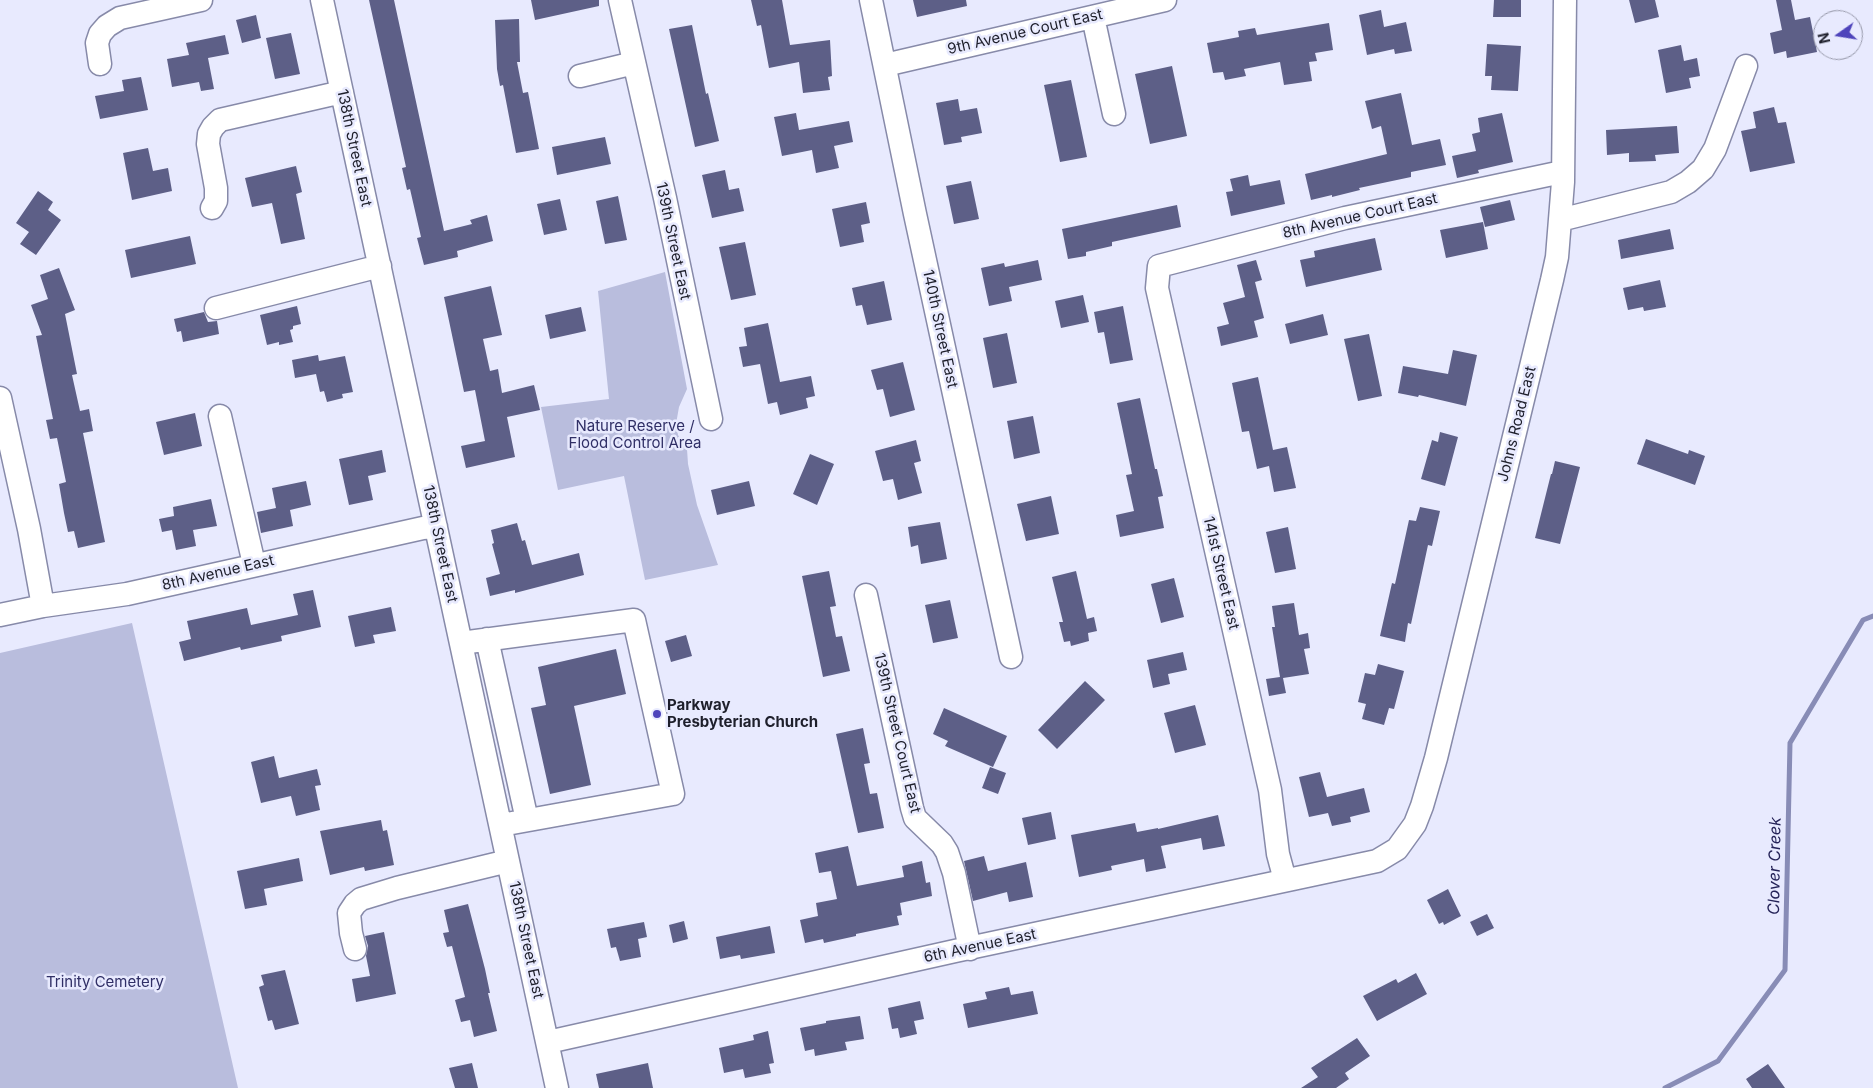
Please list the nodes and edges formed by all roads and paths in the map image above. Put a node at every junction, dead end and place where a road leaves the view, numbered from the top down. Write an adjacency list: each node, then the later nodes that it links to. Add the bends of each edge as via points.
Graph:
1 (200, 0): 9 (street, via 120,18 106,26 97,43)
2 (322, 0): 13 (street, 138th Street East)
3 (620, 0): 8 (street, 139th Street East)
4 (871, 0): 10 (street, 140th Street East)
5 (1165, 0): 7 (street, 9th Avenue Court East)
6 (1565, 0): 15 (street, Johns Road East)
7 (1093, 17): 10 (street, 9th Avenue Court East); 14 (street)
8 (634, 63): 12 (street); 23 (street, 139th Street East)
9 (100, 64)
10 (885, 65): 31 (street, 140th Street East)
11 (1746, 66): 17 (street, via 1715,149 1703,169 1688,182 1671,192)
12 (580, 76)
13 (342, 92): 16 (street, via 220,120 209,134 208,144 216,188 216,201); 18 (street, 138th Street East)
14 (1114, 114)
15 (1562, 172): 17 (street, Johns Road East); 19 (street, 8th Avenue Court East, via 1345,218)
16 (212, 208)
17 (1560, 220): 34 (street, Johns Road East, via 1552,280 1436,758 1422,806)
18 (380, 266): 20 (street); 24 (street, 138th Street East)
19 (1159, 266): 36 (street, 141st Street East, via 1157,288 1270,790 1278,854)
20 (216, 308)
21 (0, 398): 27 (street)
22 (220, 416): 25 (street)
23 (711, 419)
24 (436, 527): 25 (street, 8th Avenue East); 30 (street, 138th Street East)
25 (254, 564): 27 (street, 8th Avenue East, via 127,594)
26 (866, 595): 37 (street, 139th Street Court East, via 912,808 915,818 947,852)
27 (43, 606): 28 (street, 8th Avenue East)
28 (0, 615)
29 (488, 639): 30 (street); 32 (street); 32 (street, via 634,620 673,794)
30 (461, 643): 33 (street, 138th Street East)
31 (1011, 657)
32 (527, 820): 33 (street)
33 (501, 825): 35 (street, 138th Street East)
34 (1406, 837): 36 (street, 6th Avenue East, via 1397,849 1377,861)
35 (508, 861): 38 (street, via 361,899 349,913); 39 (street, 138th Street East)
36 (1285, 880): 37 (street, 6th Avenue East)
37 (970, 948): 39 (street, 6th Avenue East)
38 (355, 949)
39 (548, 1042): 40 (street, 138th Street East)
40 (557, 1088)

